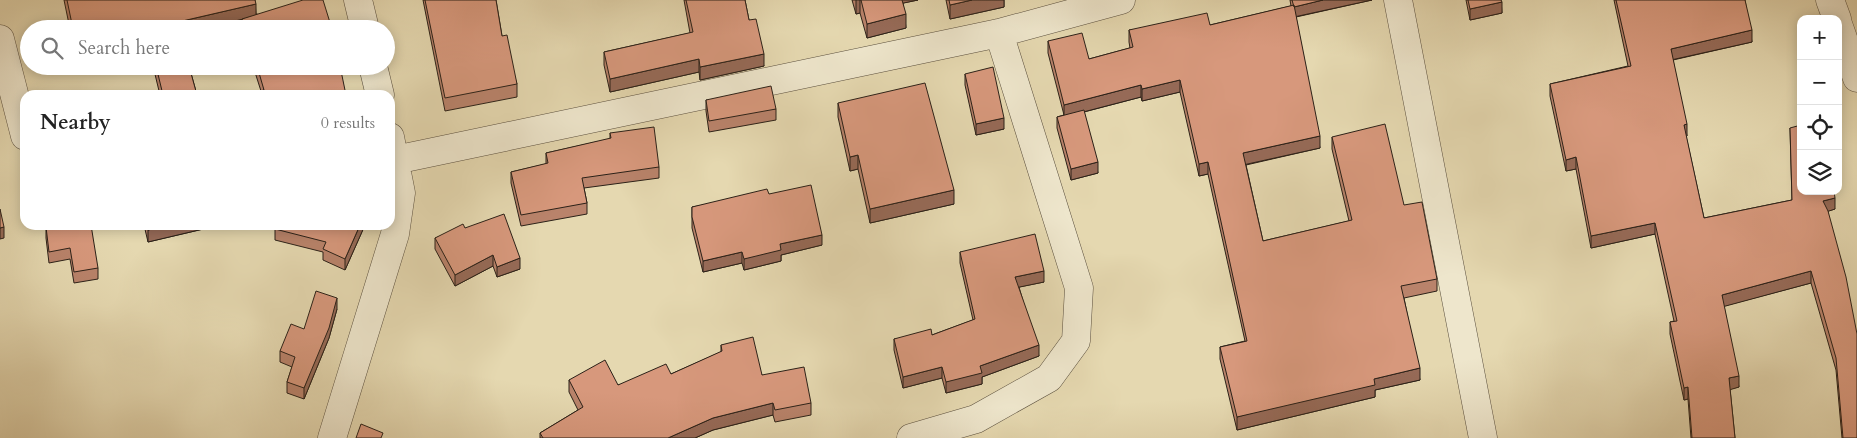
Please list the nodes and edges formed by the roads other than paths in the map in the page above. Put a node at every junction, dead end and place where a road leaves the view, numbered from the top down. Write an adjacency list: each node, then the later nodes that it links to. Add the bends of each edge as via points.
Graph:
1 (358, 0): 6 (street)
2 (1121, 0): 7 (street)
3 (1398, 0): 18 (street)
4 (1830, 0): 5 (street)
5 (1836, 15)
6 (363, 20)
7 (999, 33): 14 (street); 17 (street, via 1079,288 1076,341 1049,378 976,419)
8 (1842, 35): 11 (street)
9 (0, 39): 13 (street)
10 (376, 75): 12 (street)
11 (1857, 78)
12 (379, 90)
13 (20, 117)
14 (395, 148)
15 (395, 159): 16 (street, via 401,193 395,234)
16 (332, 438)
17 (911, 438)
18 (1483, 438)

